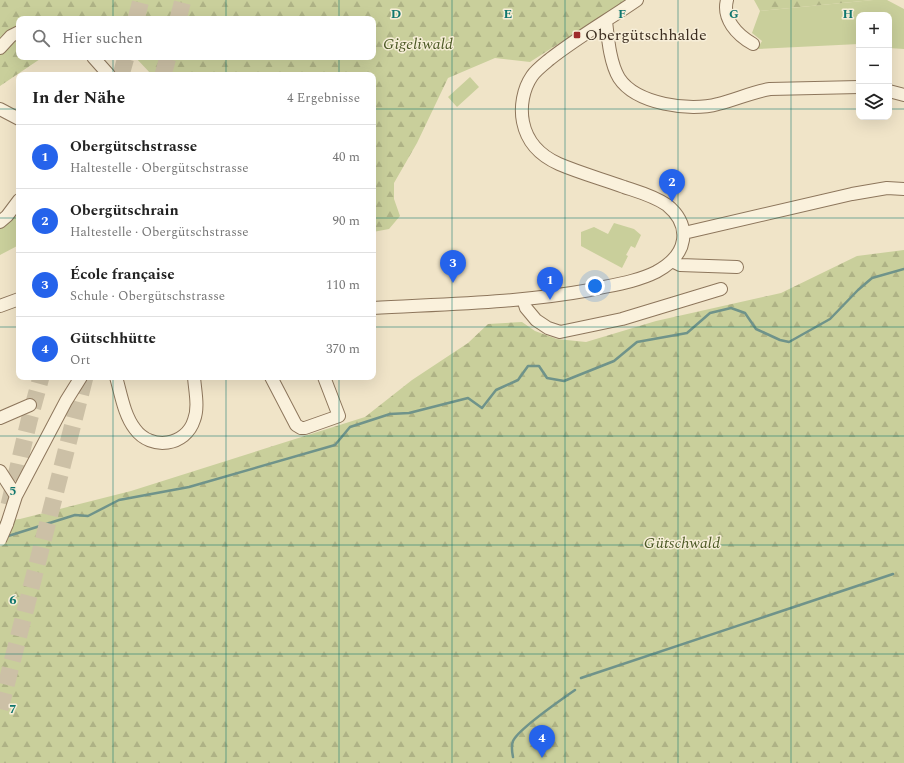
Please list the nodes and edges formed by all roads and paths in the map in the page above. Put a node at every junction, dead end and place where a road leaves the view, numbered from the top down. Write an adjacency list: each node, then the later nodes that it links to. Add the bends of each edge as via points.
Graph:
1 (637, 0): 3 (street)
2 (728, 0): 5 (street, via 728,18 739,34)
3 (606, 22): 9 (street, via 610,49 619,78 646,97 667,104 700,107 717,105 770,89); 17 (street, via 569,44 532,76 522,103 524,129 546,158 655,198 668,206 679,218)
4 (16, 34): 6 (street)
5 (753, 44)
6 (0, 48)
7 (96, 60): 8 (street)
8 (106, 72)
9 (856, 87)
10 (892, 92): 11 (street)
11 (904, 96)
12 (0, 109): 13 (street)
13 (16, 117)
14 (904, 189): 17 (street, via 868,191)
15 (16, 204): 16 (street)
16 (0, 222)
17 (684, 233): 18 (street, via 682,248)
18 (672, 261): 19 (street, via 680,265); 21 (street, via 658,271 611,286)
19 (737, 267)
20 (721, 289): 21 (street, via 622,319 560,332 536,320 526,308)
21 (523, 299): 24 (street)
22 (16, 300): 23 (street)
23 (0, 306)
24 (376, 308)
25 (79, 380): 33 (street)
26 (117, 380): 27 (street, via 129,419 136,430 149,440 166,443 182,437 194,422)
27 (194, 380)
28 (273, 380): 29 (street, via 296,426 301,428 339,416)
29 (325, 380)
30 (30, 405): 31 (street)
31 (0, 418)
32 (0, 471): 33 (street)
33 (16, 496): 34 (street, bridge)
34 (0, 540)

